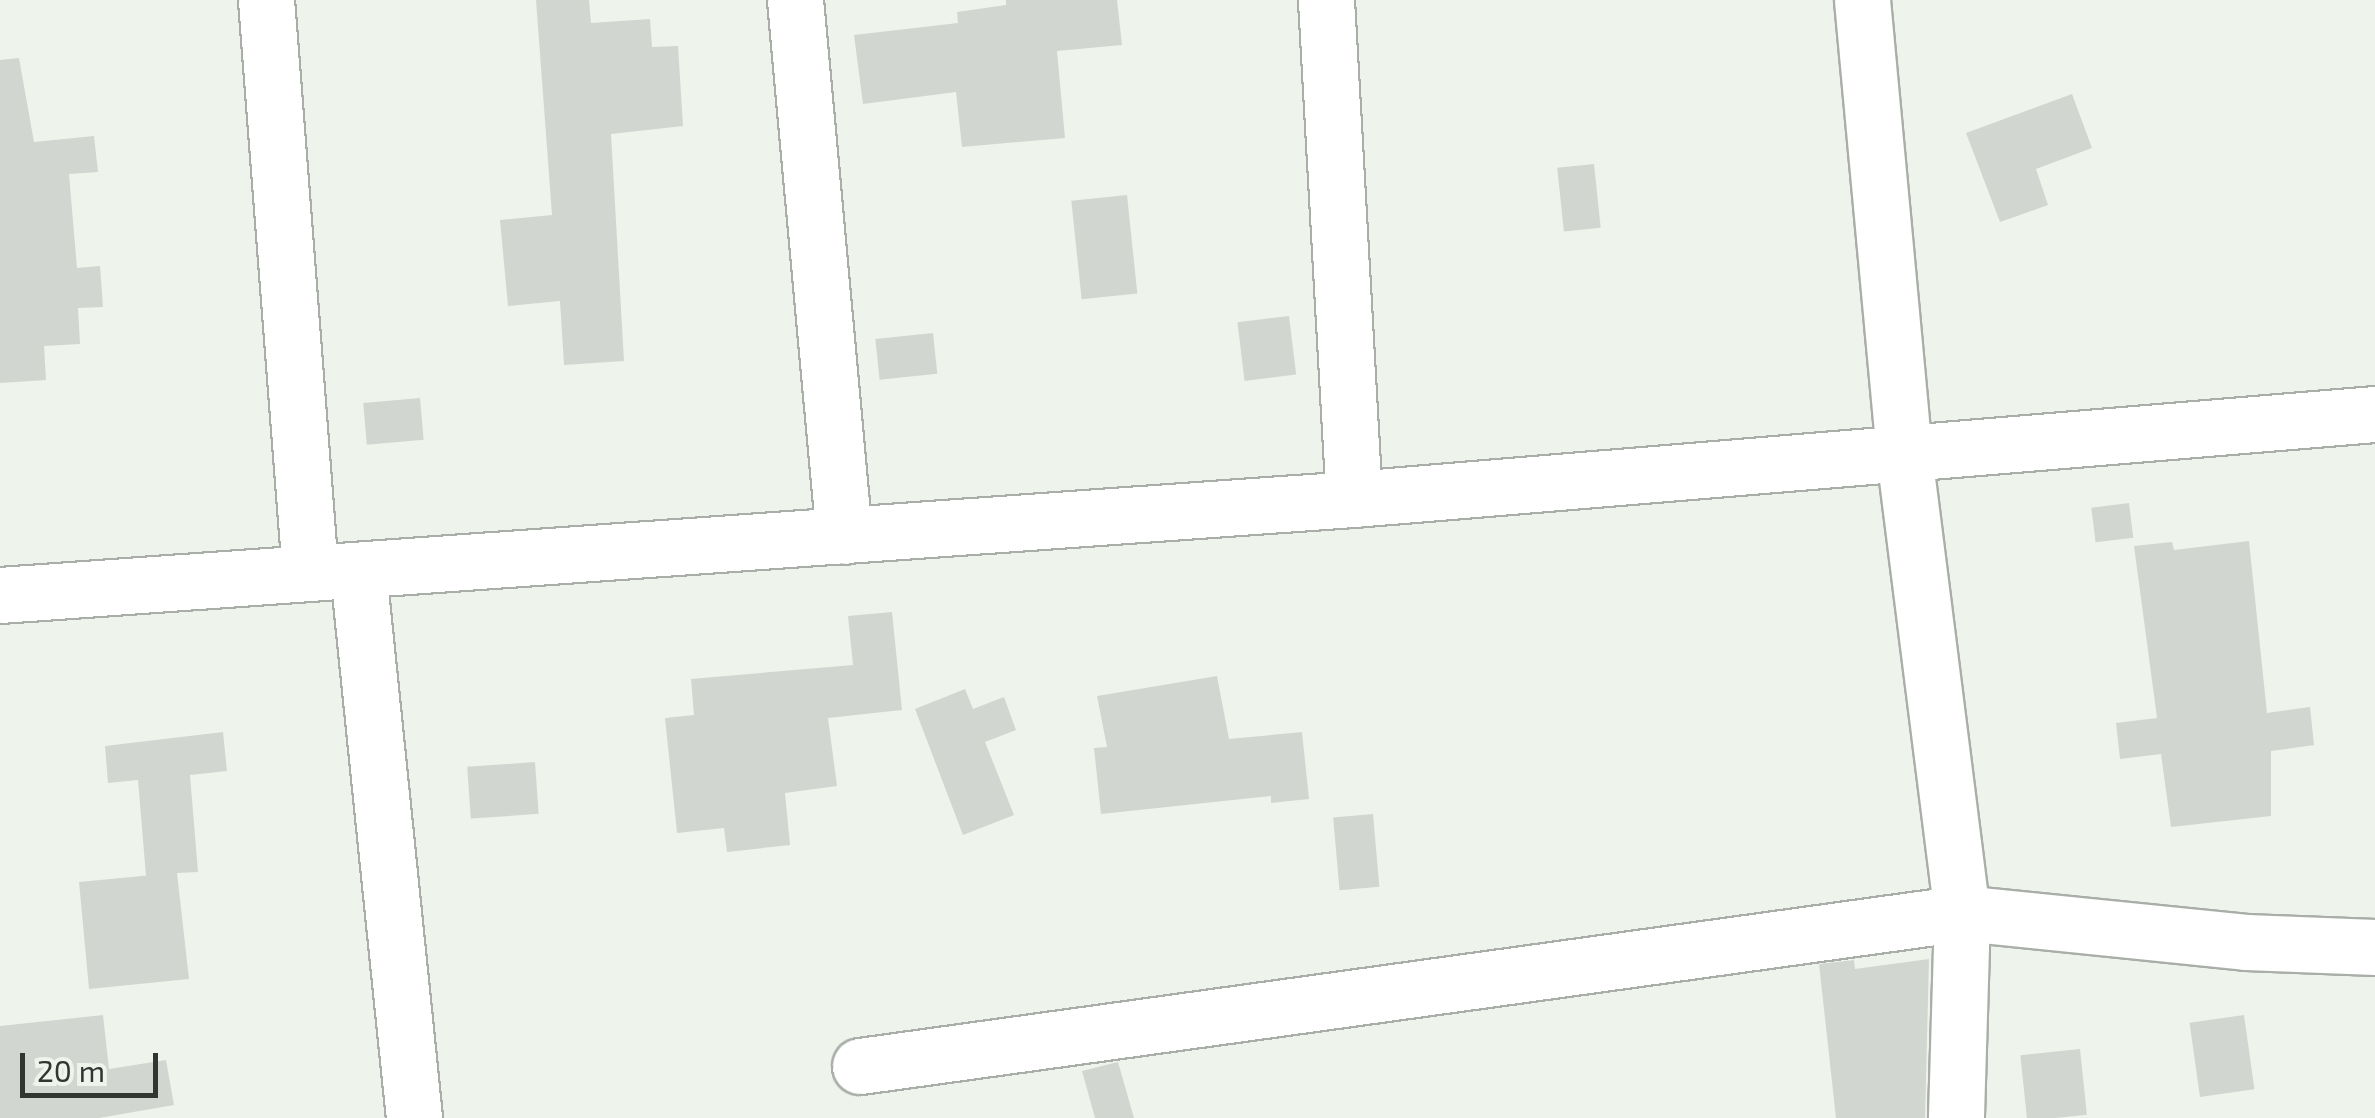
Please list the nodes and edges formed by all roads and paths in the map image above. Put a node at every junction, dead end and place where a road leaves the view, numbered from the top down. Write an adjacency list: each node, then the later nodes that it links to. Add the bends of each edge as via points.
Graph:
1 (266, 0): 9 (street)
2 (795, 0): 8 (street)
3 (1326, 0): 7 (street)
4 (1862, 0): 6 (street)
5 (2375, 414): 6 (street)
6 (1904, 455): 7 (street); 11 (street)
7 (1354, 499): 8 (street)
8 (844, 536): 9 (street)
9 (334, 572): 10 (street); 14 (street)
10 (0, 596)
11 (1962, 913): 12 (street); 13 (street); 15 (street)
12 (2375, 947)
13 (860, 1066)
14 (414, 1118)
15 (1956, 1118)

